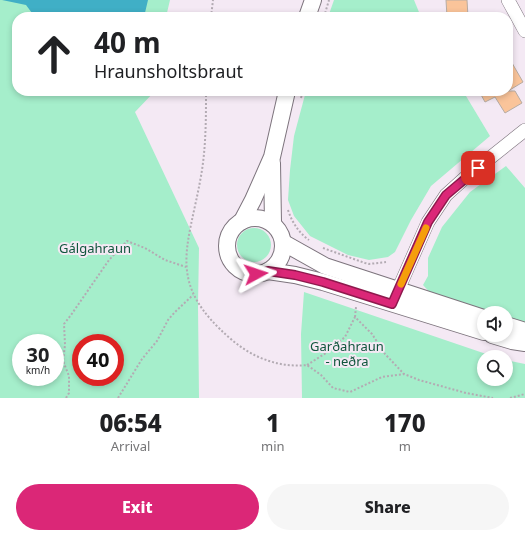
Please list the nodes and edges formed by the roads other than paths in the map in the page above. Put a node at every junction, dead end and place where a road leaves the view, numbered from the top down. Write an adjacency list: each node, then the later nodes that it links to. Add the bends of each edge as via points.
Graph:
1 (313, 0): 3 (street)
2 (508, 0): 4 (street)
3 (309, 12)
4 (525, 31)
5 (286, 96): 7 (street)
6 (525, 130): 12 (street, via 446,195 428,222)
7 (272, 157): 8 (street); 9 (street)
8 (242, 221): 9 (street, via 254,217); 11 (street, via 232,229 228,240 230,258 244,271 256,274)
9 (273, 223): 10 (street)
10 (284, 243): 11 (street, via 282,257); 12 (street, via 325,266)
11 (268, 271): 12 (street)
12 (395, 297): 13 (street); 15 (street)
13 (477, 316)
14 (513, 327): 16 (street)
15 (477, 329)
16 (525, 331)
17 (513, 341): 18 (street)
18 (525, 343)

